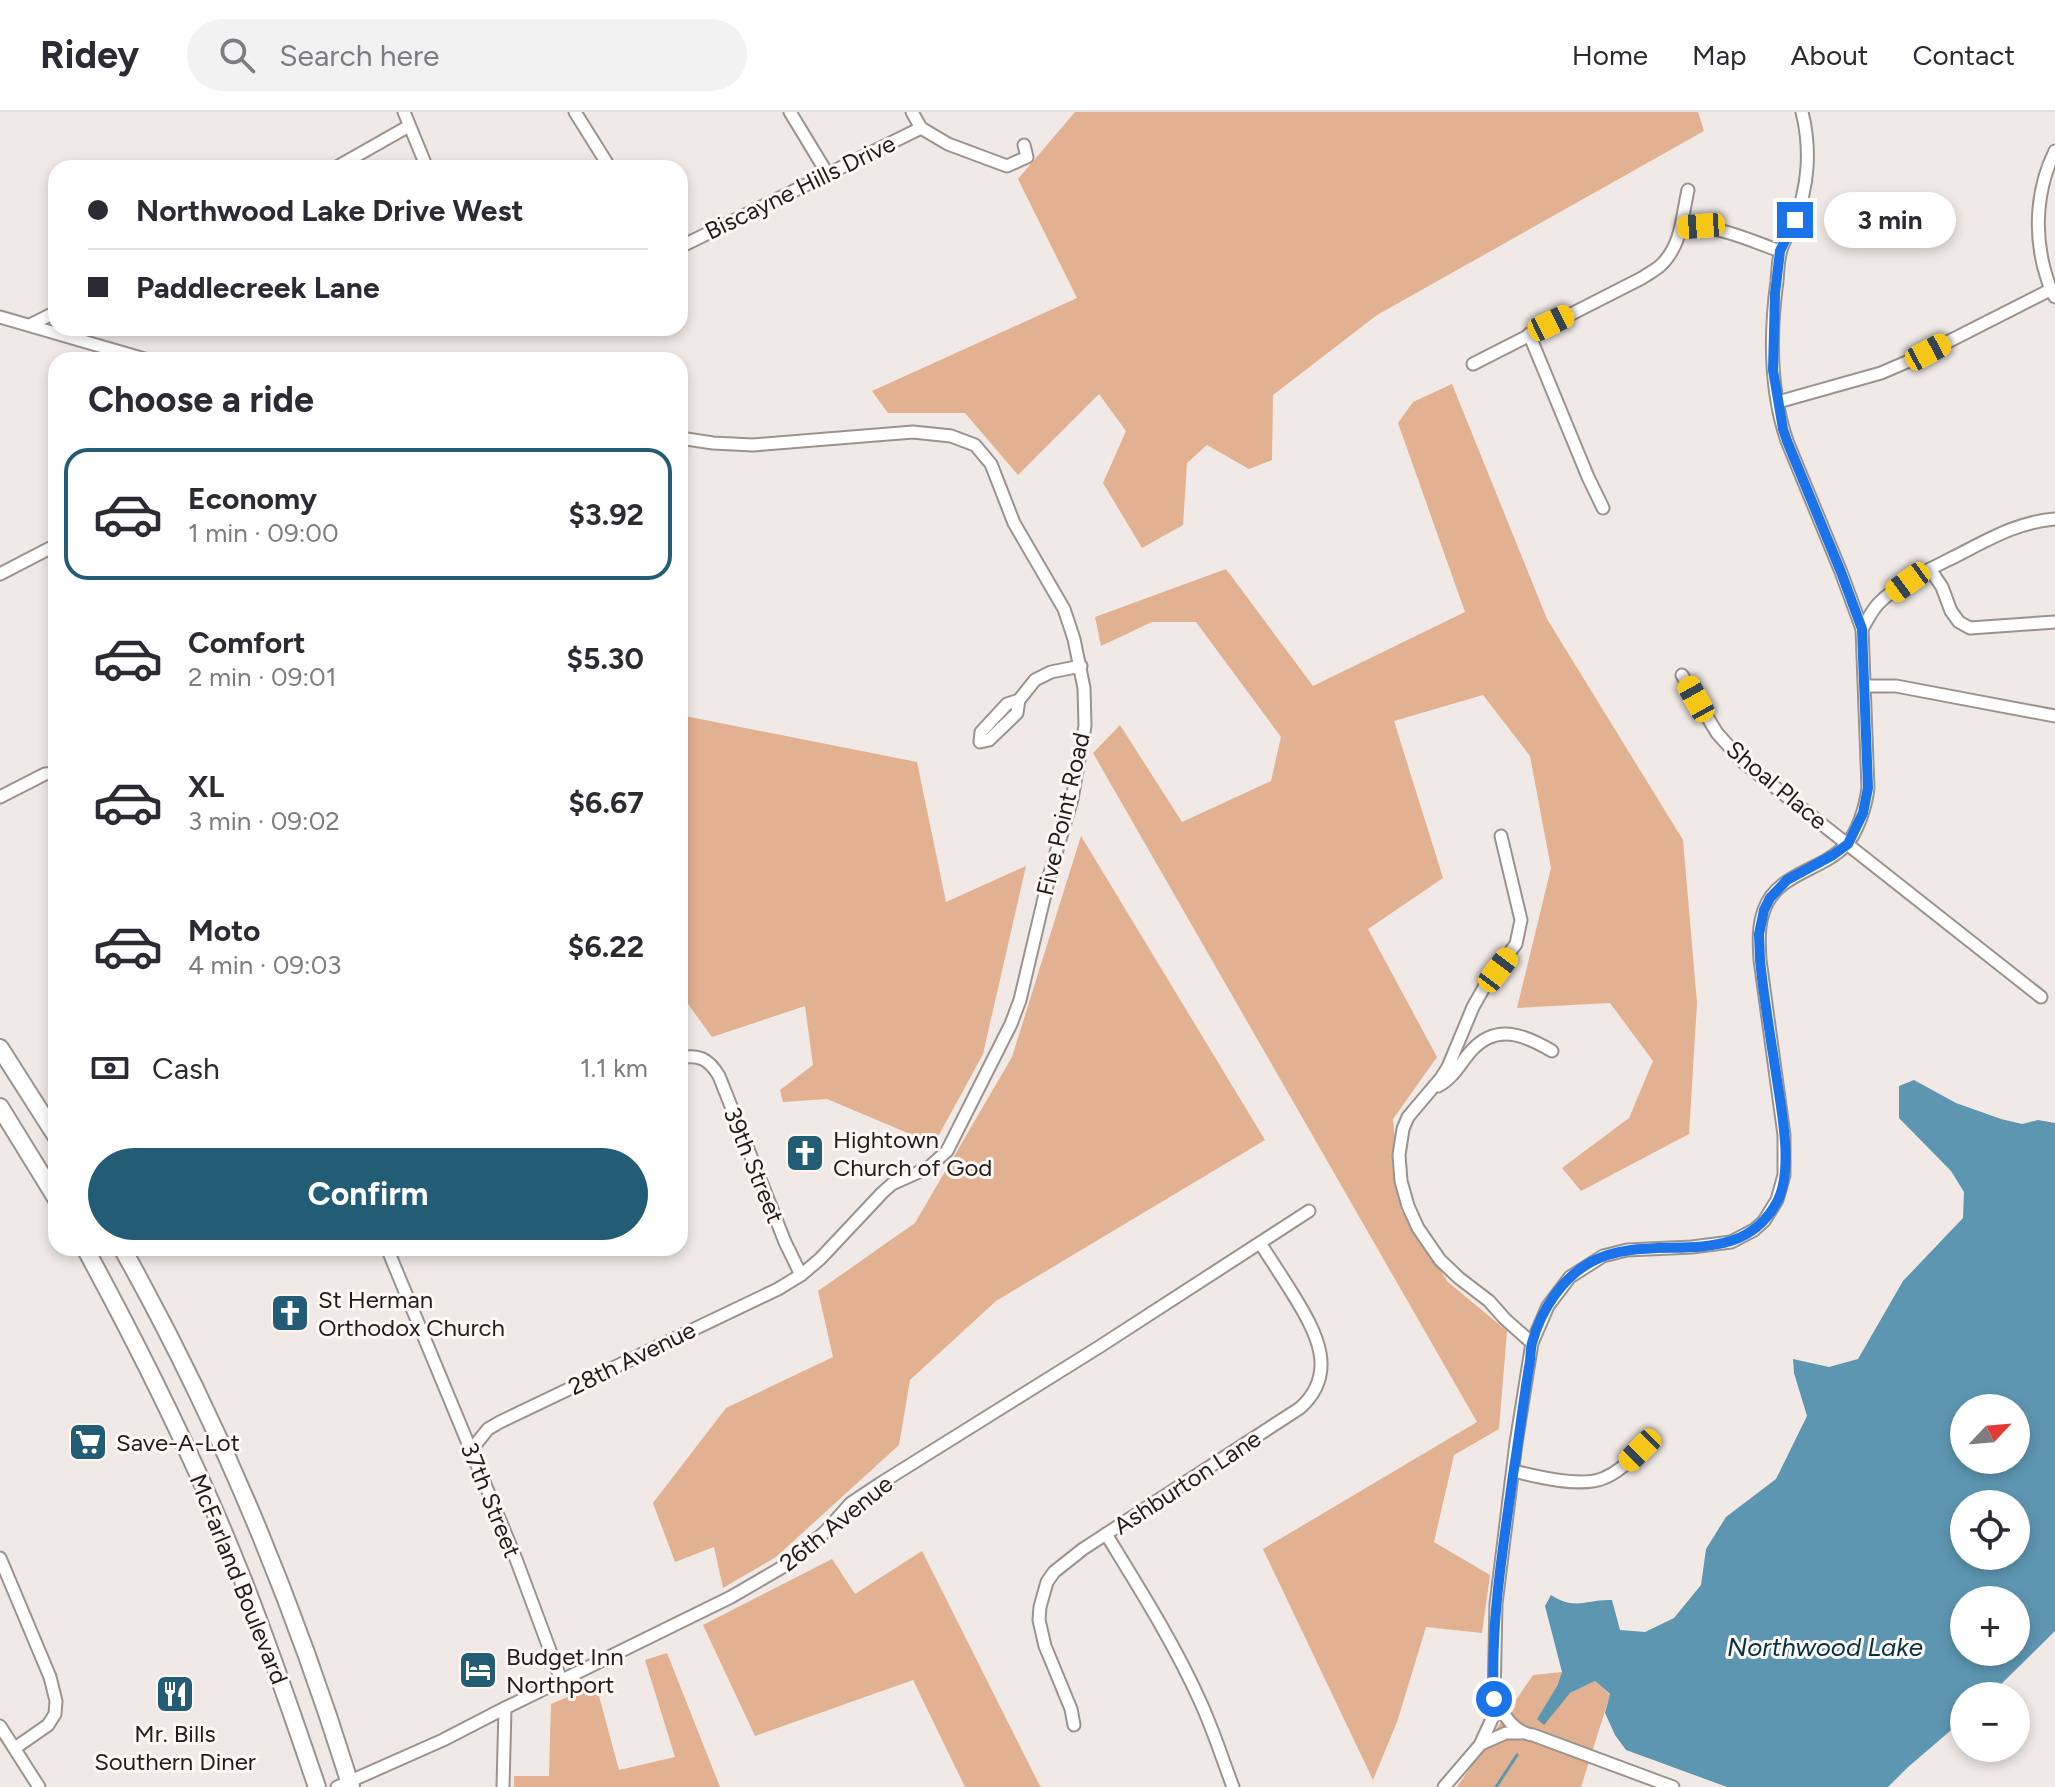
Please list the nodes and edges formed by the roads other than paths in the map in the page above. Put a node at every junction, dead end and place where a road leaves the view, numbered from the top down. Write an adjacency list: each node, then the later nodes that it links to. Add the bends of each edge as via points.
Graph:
1 (404, 112): 6 (street)
2 (575, 112): 12 (street)
3 (790, 112): 13 (street)
4 (912, 112): 7 (street)
5 (1802, 112): 17 (street, via 1807,171 1795,220)
6 (409, 126): 10 (street); 11 (street)
7 (921, 128): 8 (street, via 1007,166 1027,157); 13 (street, Biscayne Hills Drive)
8 (1024, 145)
9 (2055, 151): 18 (street, via 2043,182 2038,221)
10 (349, 160)
11 (424, 160)
12 (605, 160)
13 (827, 173): 16 (street, Biscayne Hills Drive)
14 (1688, 190): 15 (street)
15 (1682, 227): 17 (street, via 1719,229); 23 (street, via 1663,263 1642,278)
16 (688, 243)
17 (1780, 251): 27 (street, via 1773,370)
18 (2052, 294): 27 (street, via 1881,373)
19 (48, 316): 21 (street)
20 (0, 317): 21 (street)
21 (30, 325): 22 (street)
22 (48, 330)
23 (1529, 334): 26 (street); 29 (street)
24 (67, 336): 25 (street)
25 (121, 352)
26 (1473, 364)
27 (1778, 402): 34 (street, via 1787,441)
28 (688, 439): 38 (street, Five Point Road, via 753,445 913,432 975,445 991,464 1014,523 1064,609)
29 (1603, 508)
30 (2055, 519): 32 (street, via 2003,531)
31 (48, 549): 33 (street)
32 (1930, 569): 35 (street); 36 (street, via 1951,611 1970,628)
33 (0, 574)
34 (1852, 604): 35 (street); 37 (street)
35 (1878, 604): 37 (street)
36 (2055, 622)
37 (1862, 629): 40 (street)
38 (1081, 666): 42 (street, via 1035,680 1019,700 1007,704 1000,722 981,732); 60 (street, Five Point Road, via 1085,726 1072,799 1011,1024 947,1151 928,1168 892,1184)
39 (1682, 675): 46 (street, Shoal Place, via 1717,733 1743,762)
40 (1865, 686): 41 (street, via 1896,686); 46 (street, via 1868,788)
41 (2055, 716)
42 (978, 744)
43 (48, 774): 44 (street)
44 (0, 797)
45 (1501, 836): 51 (street, via 1521,920 1516,944 1474,1005)
46 (1848, 844): 47 (street, Shoal Place); 61 (street, via 1787,880 1764,910 1760,960 1784,1135 1784,1175 1764,1221 1731,1242 1627,1250 1591,1262 1554,1296)
47 (2041, 997)
48 (1552, 1051): 51 (street, via 1519,1034 1501,1034 1472,1049 1455,1074)
49 (688, 1056): 60 (street, 39th Street, via 703,1057 719,1076)
50 (3, 1057): 53 (highway)
51 (1434, 1088): 61 (street, via 1403,1129 1399,1155 1408,1206 1440,1260)
52 (0, 1107): 54 (highway)
53 (48, 1124)
54 (48, 1185)
55 (1309, 1211): 56 (street, 26th Avenue)
56 (1260, 1243): 65 (street, Ashburton Lane, via 1317,1339 1322,1364 1309,1400); 67 (street, 26th Avenue, via 851,1503 776,1572)
57 (89, 1256): 78 (highway, McFarland Boulevard, via 209,1497)
58 (126, 1256): 76 (highway, McFarland Boulevard, via 256,1524 325,1707)
59 (390, 1256): 62 (street, 37th Street)
60 (801, 1275): 62 (street, 28th Avenue, via 500,1422)
61 (1532, 1343): 64 (street)
62 (471, 1450): 67 (street, 37th Street)
63 (1640, 1450): 64 (street, via 1603,1479 1566,1481)
64 (1514, 1471): 68 (street, via 1496,1604)
65 (1106, 1534): 71 (street, Ashburton Lane, via 1054,1572 1040,1607 1041,1633); 80 (street, via 1201,1701)
66 (0, 1558): 75 (street, via 56,1701 48,1725)
67 (561, 1680): 69 (street, 26th Avenue)
68 (1494, 1699): 70 (street); 73 (street)
69 (505, 1708): 76 (street, 26th Avenue); 79 (street)
70 (1492, 1719): 73 (street); 74 (street)
71 (1074, 1725)
72 (0, 1726): 75 (street)
73 (1521, 1733): 74 (street, via 1506,1733); 82 (street)
74 (1480, 1745): 81 (street)
75 (15, 1748): 77 (street)
76 (345, 1785)
77 (39, 1787)
78 (317, 1787)
79 (503, 1787)
80 (1233, 1787)
81 (1444, 1787)
82 (1673, 1787)

